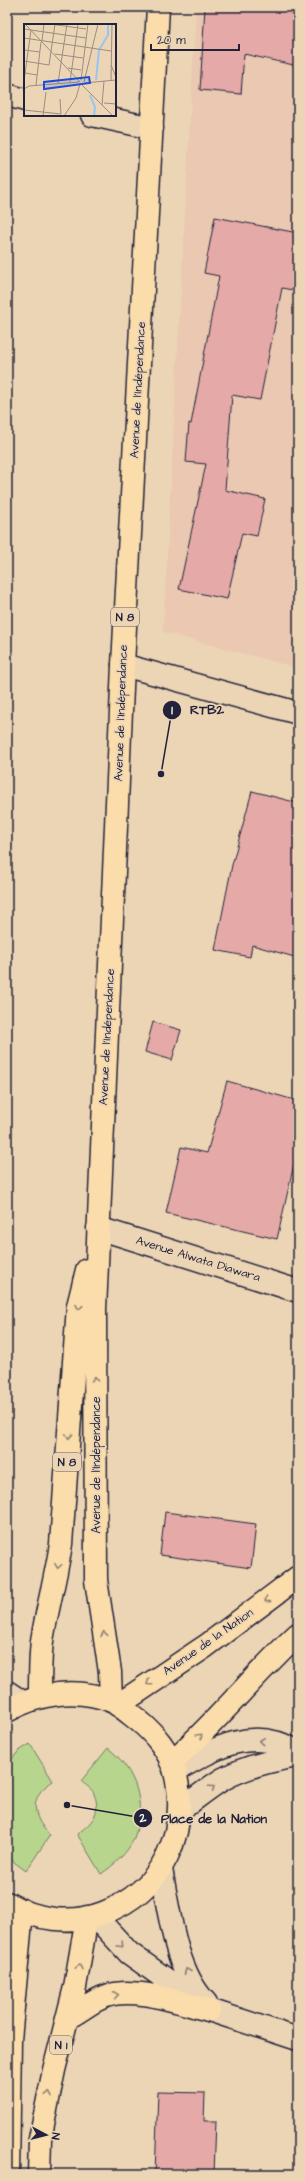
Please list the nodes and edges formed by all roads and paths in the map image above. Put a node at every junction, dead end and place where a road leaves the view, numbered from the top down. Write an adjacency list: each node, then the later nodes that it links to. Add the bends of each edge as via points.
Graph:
1 (158, 7): 5 (main road, Avenue de l'Indépendance / N 8)
2 (7, 95): 3 (street)
3 (24, 100)
4 (97, 116): 5 (street)
5 (152, 128): 6 (main road, Avenue de l'Indépendance / N 8)
6 (123, 664): 7 (street); 8 (main road, Avenue de l'Indépendance / N 8)
7 (298, 713)
8 (98, 1228): 9 (street, Avenue Alwata Diawara); 12 (main road, Avenue de l'Indépendance / N 8, one-way to 12, via 78,1306 61,1544 55,1582 42,1641 40,1664); 13 (main road, Avenue de l'Indépendance / N 8, one-way to 8, via 96,1580 95,1310)
9 (298, 1291)
10 (298, 1577): 13 (main road, Avenue de la Nation, one-way to 13, via 206,1646)
11 (298, 1634): 16 (main road, one-way to 11, via 250,1680)
12 (19, 1700): 13 (main road, via 59,1693 82,1694)
13 (114, 1703): 16 (main road, via 153,1733)
14 (298, 1752): 16 (street, one-way to 16, via 284,1743 243,1740 218,1747)
15 (298, 1756): 17 (street, one-way to 15, via 224,1779 282,1758)
16 (173, 1767): 17 (main road)
17 (180, 1810): 18 (main road, via 171,1850)
18 (161, 1869): 20 (main road, via 148,1885 132,1898 114,1909); 21 (street, one-way to 18, via 196,1993 176,1943)
19 (14, 1906): 20 (main road, via 53,1919 74,1920); 24 (main road)
20 (91, 1917): 21 (street, one-way to 21, via 129,1954); 22 (main road, N 1, one-way to 20)
21 (213, 2012): 22 (main road, one-way to 21, via 106,1996 139,1993); 23 (street)
22 (69, 2017): 25 (main road, N 1, one-way to 22, via 40,2139 54,2070)
23 (298, 2039)
24 (8, 2174)
25 (39, 2174)

